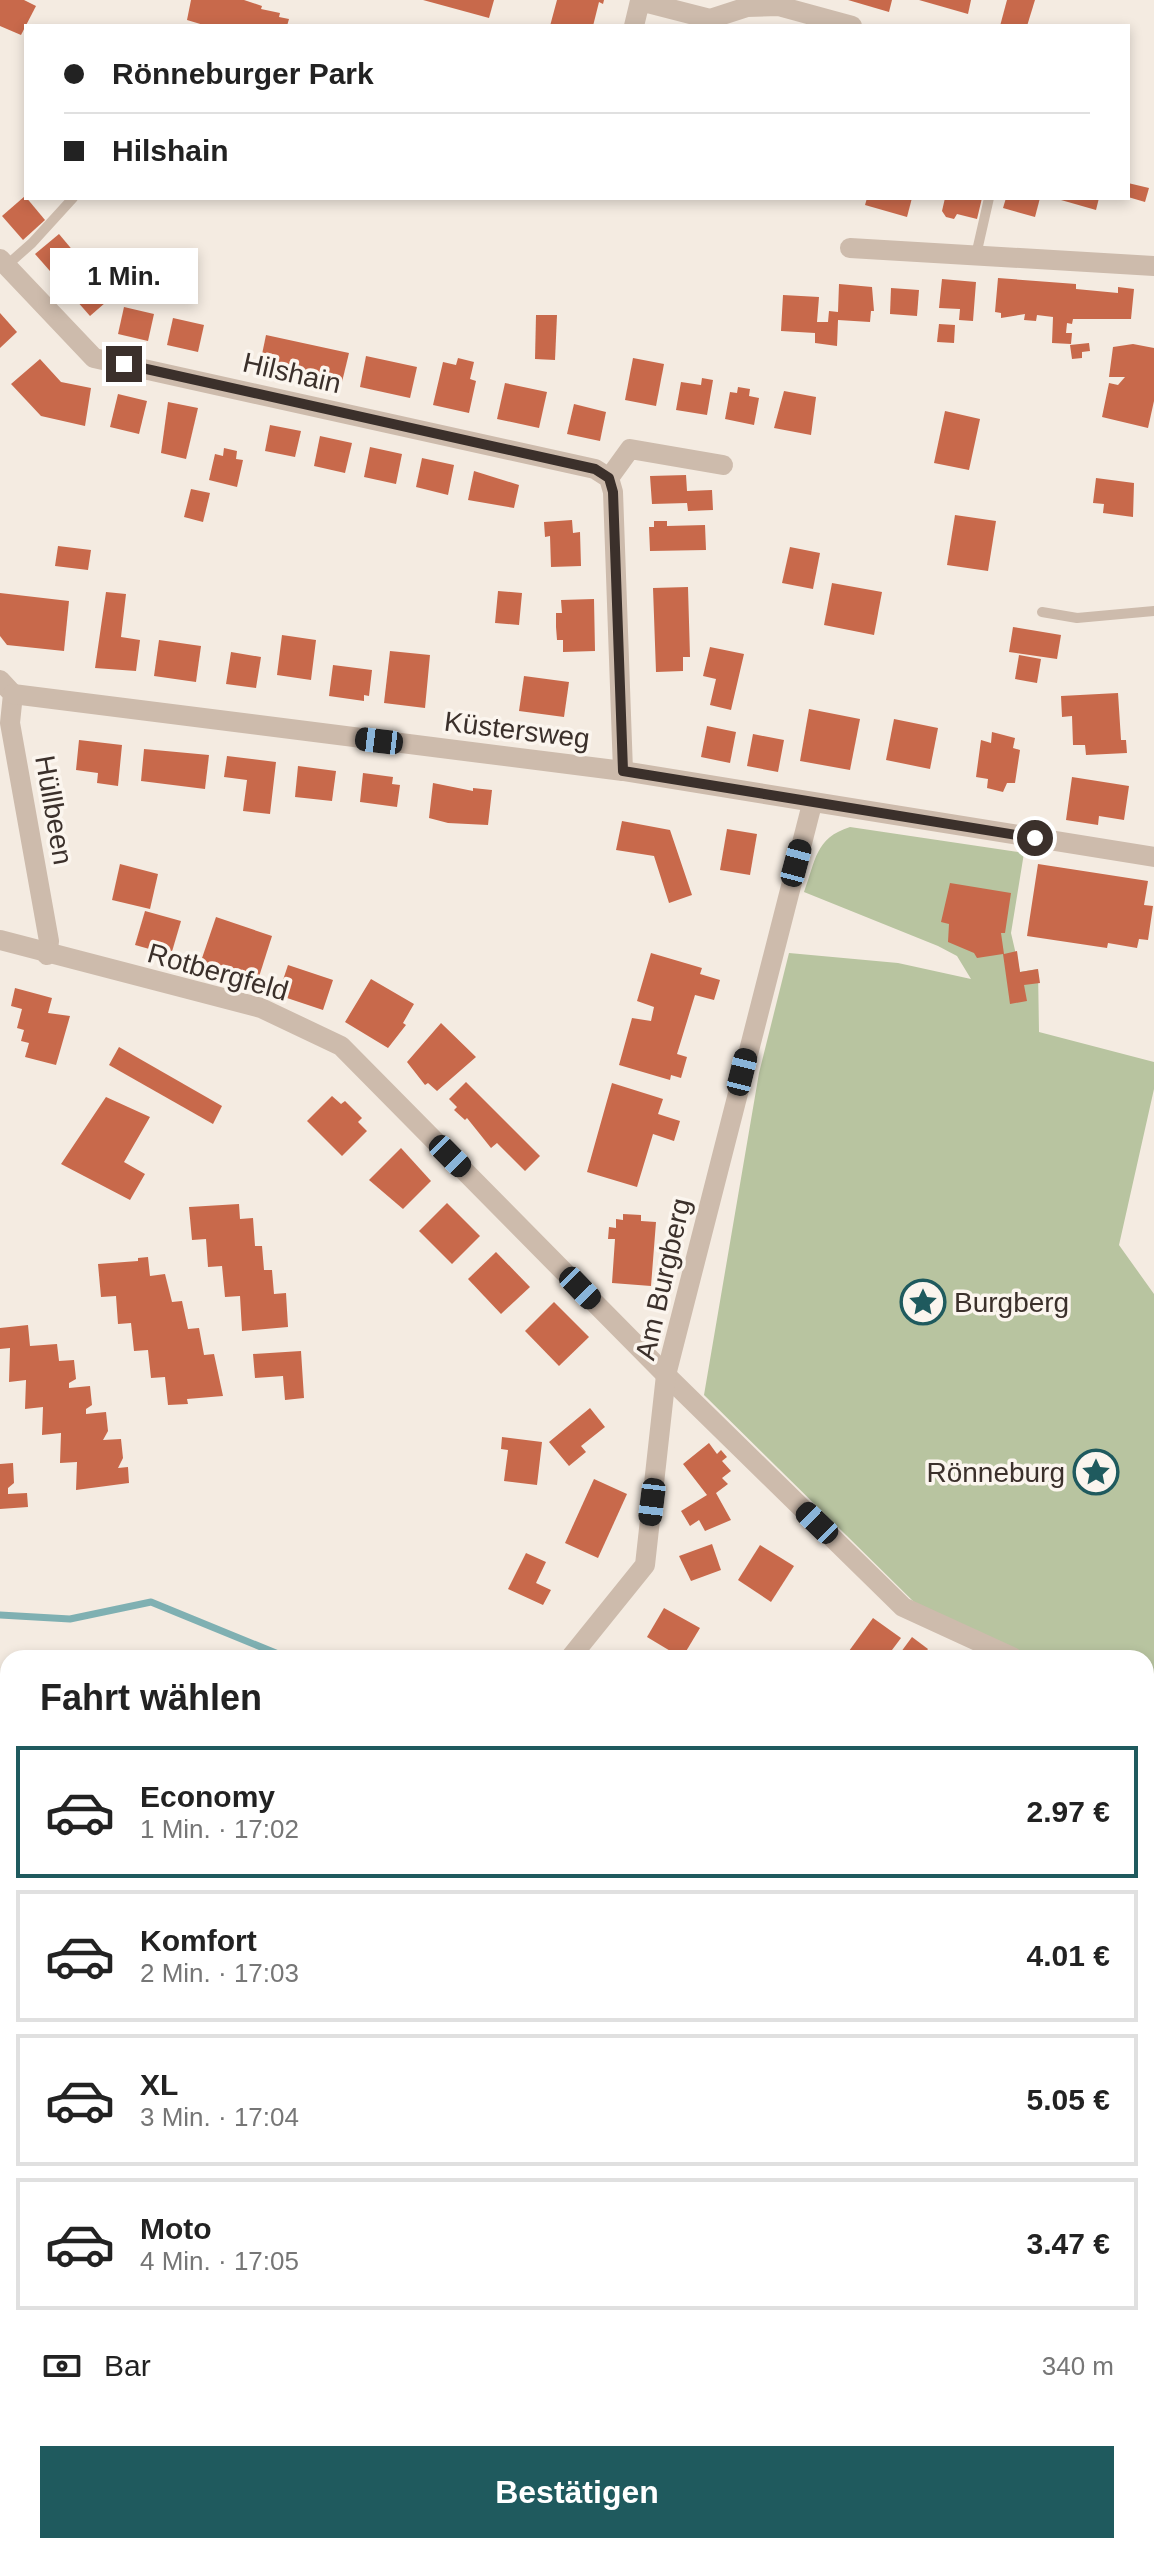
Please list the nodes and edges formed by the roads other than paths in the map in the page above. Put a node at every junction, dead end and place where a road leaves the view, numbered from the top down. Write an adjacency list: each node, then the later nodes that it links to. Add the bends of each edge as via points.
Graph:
1 (780, 3): 2 (street, via 747,7); 4 (street)
2 (709, 22): 3 (street, via 640,1)
3 (634, 24)
4 (846, 24)
5 (71, 200): 9 (lane, via 42,233)
6 (989, 200): 8 (lane)
7 (850, 248): 8 (street)
8 (976, 255): 10 (street)
9 (3, 262): 12 (street, Hilshain, via 94,358 595,469)
10 (1154, 266)
11 (723, 465): 12 (street, via 630,449)
12 (609, 478): 16 (street)
13 (1154, 611): 14 (lane, via 1077,618)
14 (1042, 612)
15 (7, 687): 16 (street, Küstersweg); 20 (street, Hüllbeen, via 49,941)
16 (623, 771): 17 (street, Küstersweg)
17 (812, 804): 18 (street, Küstersweg); 21 (street, Am Burgberg)
18 (1154, 857)
19 (0, 940): 20 (street, Rotbergfeld)
20 (47, 955): 21 (street, Rotbergfeld, via 261,1008 341,1046)
21 (666, 1375): 22 (street, via 645,1565); 23 (street, Am Burgberg, via 903,1607)
22 (576, 1650)
23 (997, 1650)

